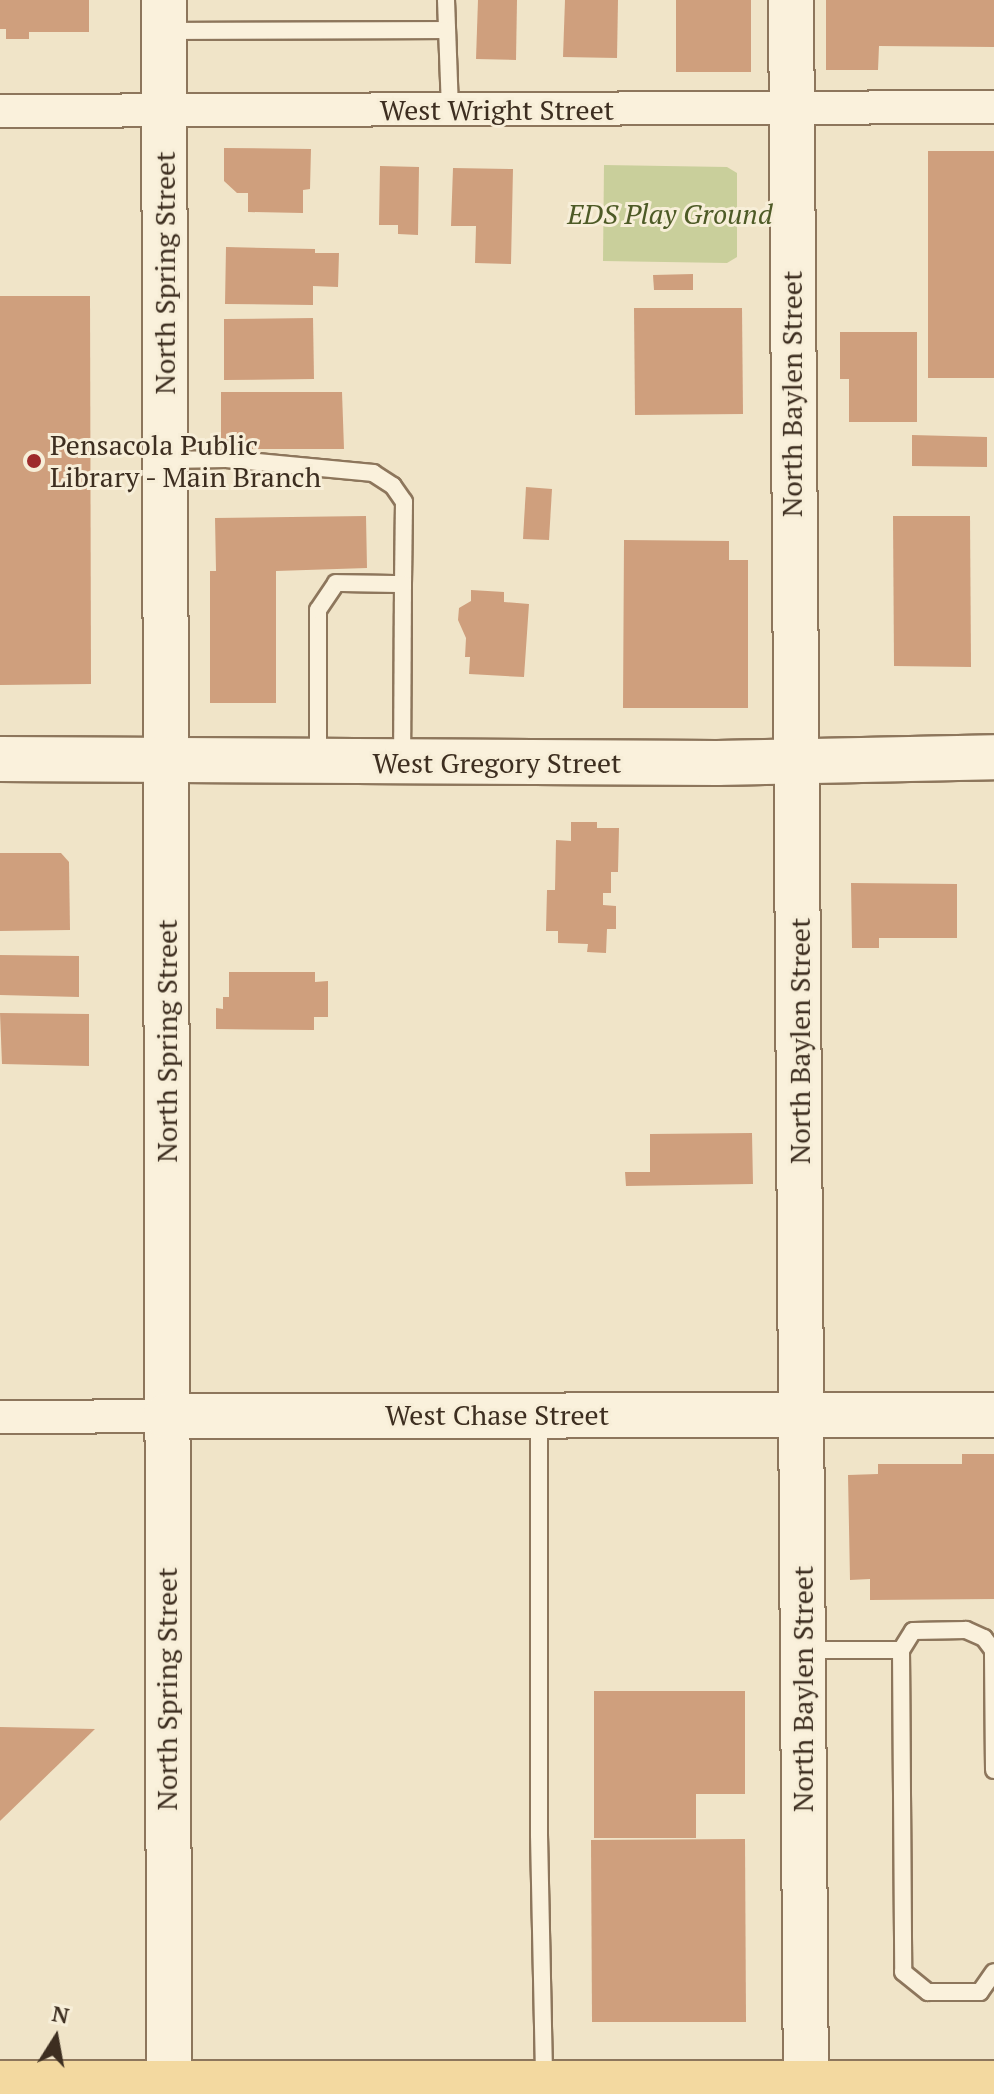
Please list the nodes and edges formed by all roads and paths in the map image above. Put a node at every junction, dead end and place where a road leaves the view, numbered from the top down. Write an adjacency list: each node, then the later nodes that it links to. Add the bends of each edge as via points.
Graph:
1 (446, 0): 4 (lane)
2 (791, 0): 6 (street, North Baylen Street)
3 (164, 15): 4 (lane); 9 (street, North Spring Street)
4 (447, 30): 7 (lane)
5 (994, 107): 6 (street, West Wright Street)
6 (791, 109): 7 (street, West Wright Street); 14 (street, North Baylen Street)
7 (450, 110): 9 (street, West Wright Street)
8 (0, 111): 9 (street, West Wright Street)
9 (165, 111): 10 (street, North Spring Street)
10 (166, 460): 11 (lane, via 226,459 373,473 393,486 404,502); 15 (street, North Spring Street)
11 (403, 584): 16 (lane, via 336,583 318,610); 17 (lane)
12 (994, 757): 14 (street, West Gregory Street)
13 (0, 759): 15 (street, West Gregory Street)
14 (796, 760): 17 (street, West Gregory Street); 18 (street, North Baylen Street)
15 (167, 761): 16 (street, West Gregory Street); 20 (street, North Spring Street)
16 (318, 763): 17 (street, West Gregory Street)
17 (402, 763)
18 (801, 1415): 19 (street, West Chase Street); 21 (street, West Chase Street); 23 (street, North Baylen Street)
19 (994, 1415)
20 (166, 1416): 21 (street, West Chase Street); 22 (street, West Chase Street); 30 (street, North Spring Street)
21 (539, 1416): 28 (lane)
22 (0, 1417)
23 (803, 1650): 24 (lane); 31 (street, North Baylen Street)
24 (901, 1650): 25 (lane, via 913,1631 966,1630 984,1638 993,1650); 26 (lane, via 903,1972 928,1992 980,1992)
25 (994, 1770)
26 (994, 1972)
27 (0, 2083): 30 (main road)
28 (544, 2083): 30 (main road); 31 (main road)
29 (994, 2083): 31 (main road)
30 (168, 2088)
31 (806, 2088)

